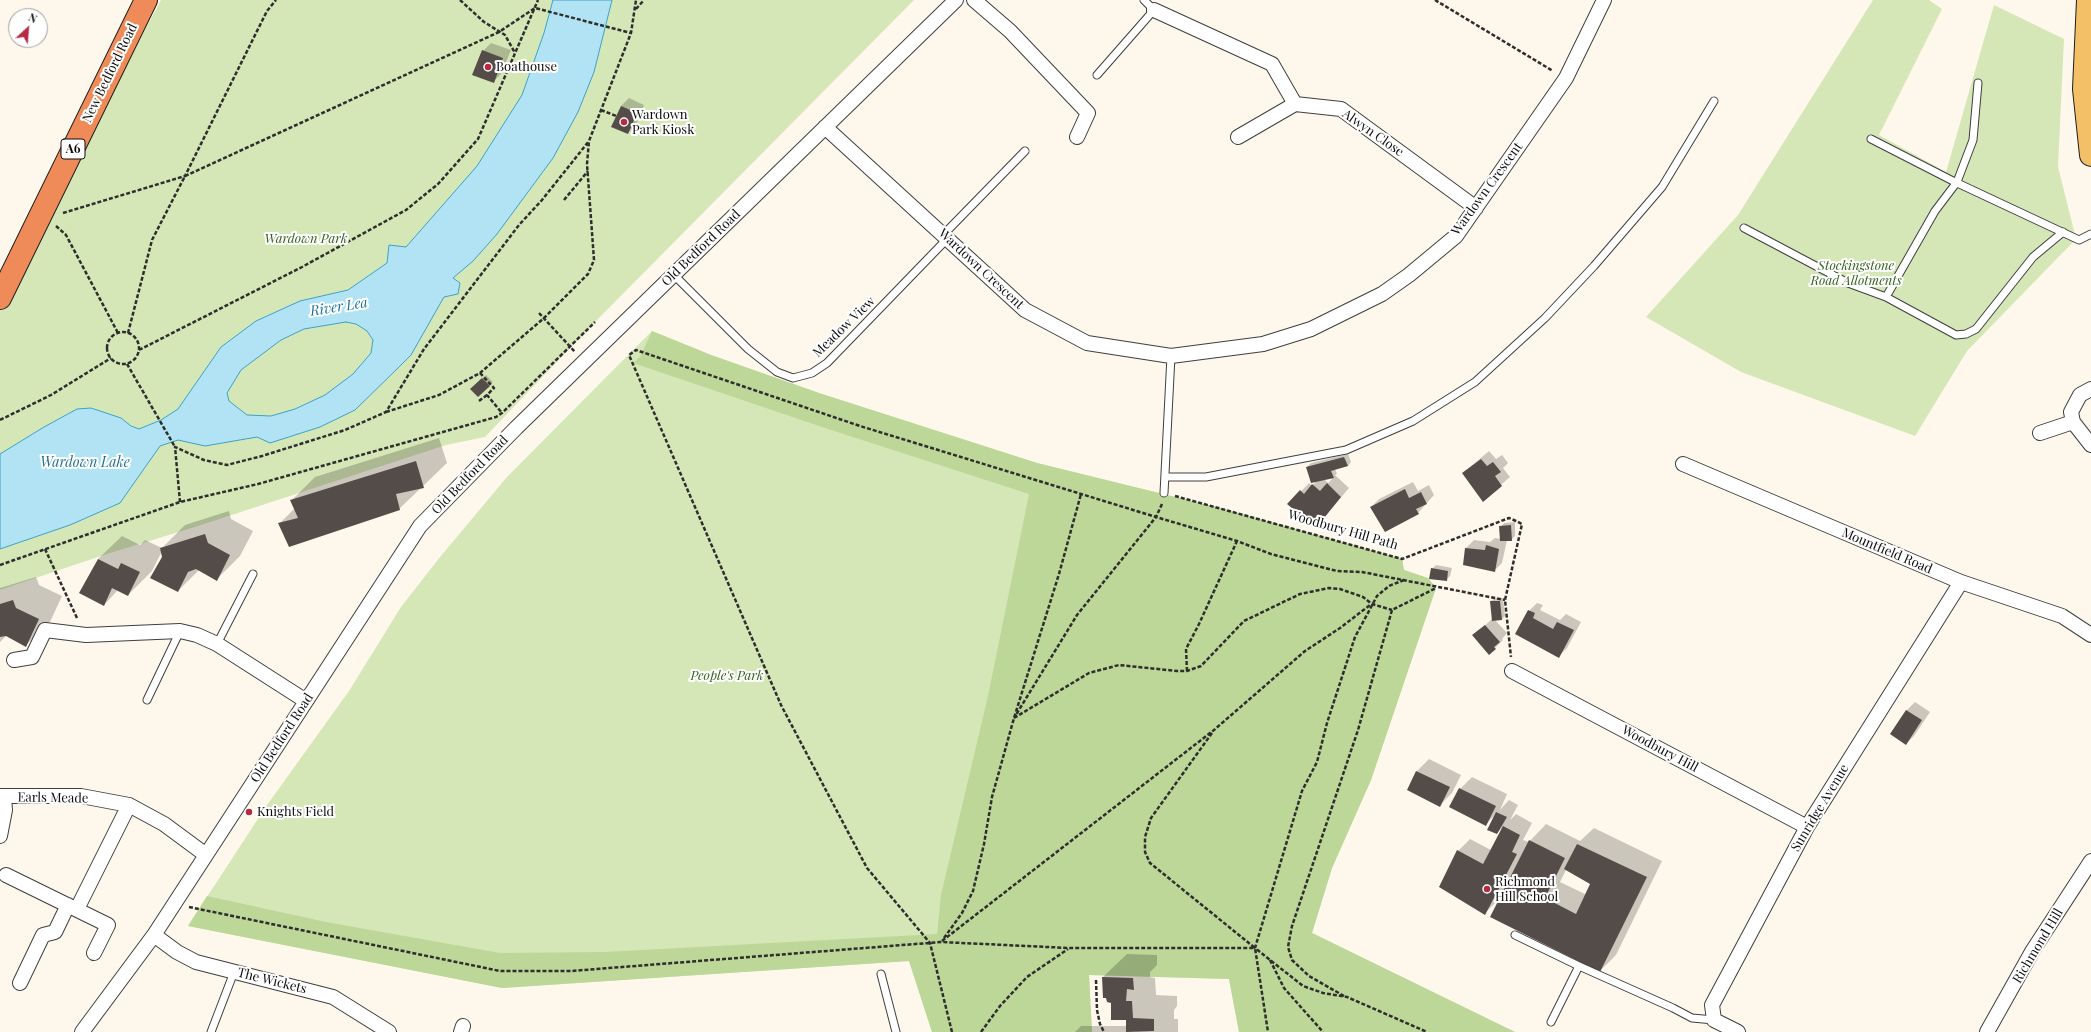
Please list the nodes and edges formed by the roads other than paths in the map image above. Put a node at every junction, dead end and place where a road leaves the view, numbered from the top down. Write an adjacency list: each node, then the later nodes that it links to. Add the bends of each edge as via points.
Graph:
1 (146, 0): 25 (highway, New Bedford Road / A6)
2 (956, 0): 12 (street, Old Bedford Road)
3 (974, 0): 13 (street, via 1010,31 1088,113)
4 (1144, 0): 7 (lane)
5 (1604, 0): 19 (street, Wardown Crescent, via 1566,78)
6 (2088, 0): 17 (main road, via 2084,89)
7 (1154, 10): 8 (lane); 11 (street, via 1272,64)
8 (1097, 75)
9 (1978, 83): 18 (lane, via 1973,140)
10 (1714, 101): 33 (lane, via 1662,187 1545,318 1475,382 1413,421 1346,450 1206,477)
11 (1294, 104): 14 (street); 19 (street, Alwyn Close, via 1341,109)
12 (825, 127): 23 (street, Wardown Crescent); 24 (street, Old Bedford Road)
13 (1077, 137)
14 (1238, 137)
15 (1871, 139): 18 (lane)
16 (1025, 151): 23 (lane, Meadow View)
17 (2091, 154)
18 (1956, 182): 21 (lane); 26 (lane, via 1935,211)
19 (1476, 208): 27 (street, Wardown Crescent, via 1456,236 1409,275 1382,294 1343,315 1311,329 1263,344)
20 (1744, 228): 26 (lane, via 1848,283)
21 (2062, 232): 22 (lane, via 2079,240); 26 (lane, via 2033,257 1976,329 1966,334 1956,335)
22 (2091, 234)
23 (946, 236): 24 (lane, Meadow View, via 827,363 812,373 793,378 777,372 748,349); 27 (street, Wardown Crescent, via 1025,310 1087,343)
24 (674, 275): 43 (street, Old Bedford Road, via 420,526)
25 (0, 296)
26 (1886, 297)
27 (1171, 356): 33 (lane)
28 (2091, 389): 29 (street, via 2080,395 2074,405)
29 (2073, 422): 30 (street); 31 (street)
30 (2040, 433)
31 (2091, 445)
32 (1684, 464): 36 (street, Mountfield Road)
33 (1165, 477): 34 (lane)
34 (1164, 493)
35 (253, 574): 39 (lane)
36 (1961, 582): 38 (street, Mountfield Road, via 2062,616); 46 (street, Sunridge Avenue)
37 (180, 631): 39 (street, via 197,634); 40 (street, via 86,635 45,630 32,657); 42 (lane)
38 (2091, 636)
39 (216, 644): 43 (street)
40 (14, 660)
41 (1512, 671): 46 (street, Woodbury Hill)
42 (147, 700)
43 (306, 701): 48 (street, Old Bedford Road)
44 (2, 796): 45 (street, Earls Meade, via 81,796); 47 (street, Earls Meade, via 5,810)
45 (129, 805): 48 (street, Earls Meade, via 164,824); 51 (street)
46 (1808, 827): 59 (street, Sunridge Avenue, via 1712,1005)
47 (0, 836)
48 (206, 855): 53 (street, Old Bedford Road)
49 (2091, 861): 66 (street, Richmond Hill, via 2033,950)
50 (6, 875): 51 (street)
51 (73, 907): 54 (street, via 108,925); 58 (street, via 55,932 43,935)
52 (1515, 934): 55 (lane)
53 (154, 935): 56 (street, The Wickets, via 196,962); 61 (street, Old Bedford Road)
54 (94, 953)
55 (1579, 966): 59 (lane, via 1692,1018); 60 (lane)
56 (234, 972): 62 (lane); 63 (street, The Wickets, via 333,997)
57 (881, 974): 64 (lane)
58 (20, 983)
59 (1714, 1020): 65 (street)
60 (1551, 1022)
61 (82, 1032)
62 (211, 1032)
63 (389, 1032)
64 (896, 1032)
65 (1738, 1032)
66 (1987, 1032)

